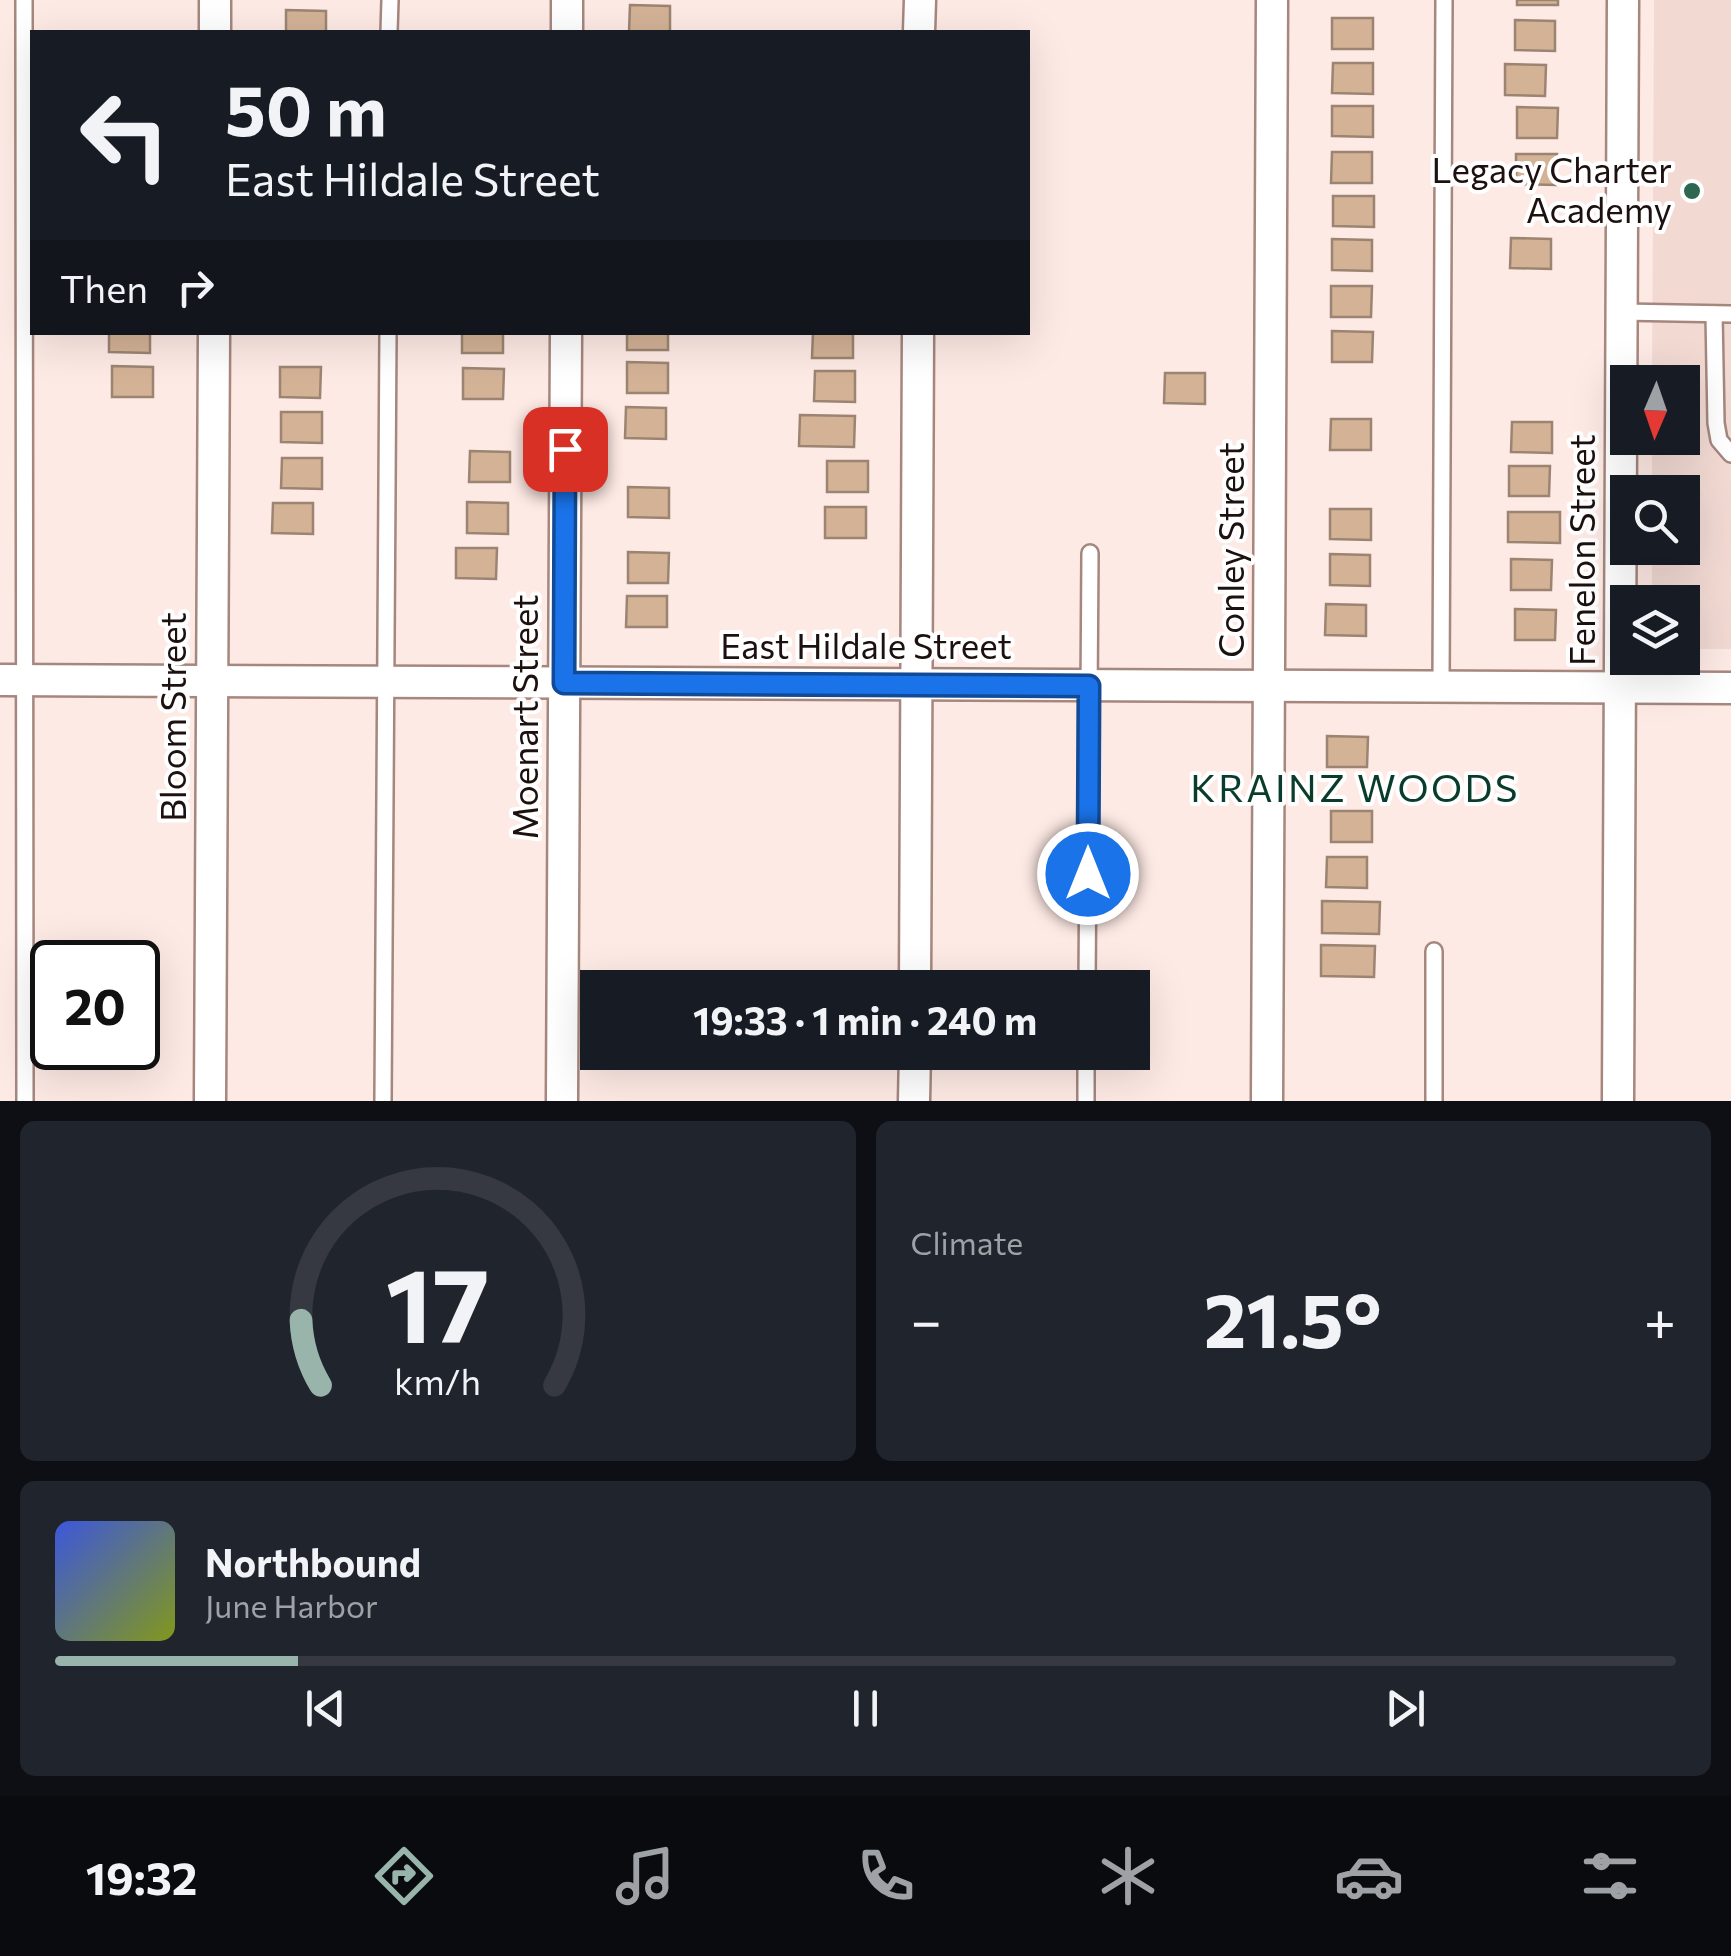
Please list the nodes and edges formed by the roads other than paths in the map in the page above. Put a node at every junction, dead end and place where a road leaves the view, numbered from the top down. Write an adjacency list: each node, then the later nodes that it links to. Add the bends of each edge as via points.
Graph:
1 (24, 0): 22 (lane)
2 (215, 0): 9 (street)
3 (390, 0): 10 (lane)
4 (568, 0): 11 (street)
5 (920, 0): 12 (street)
6 (1272, 0): 28 (street, Conley Street)
7 (1444, 0): 29 (lane)
8 (1624, 0): 13 (street, Fenelon Street)
9 (215, 30)
10 (390, 30)
11 (567, 30)
12 (920, 30)
13 (1622, 312): 14 (lane); 30 (street, Fenelon Street)
14 (1722, 314): 19 (lane)
15 (214, 335): 23 (street, Bloom Street)
16 (388, 335): 24 (lane)
17 (566, 335): 25 (street, Moenart Street)
18 (918, 335): 26 (street)
19 (1724, 382): 20 (lane, via 1719,440)
20 (1731, 454)
21 (1090, 554): 27 (lane)
22 (13, 680): 23 (street, East Hildale Street); 37 (lane)
23 (212, 682): 24 (street, East Hildale Street); 38 (street, Bloom Street)
24 (386, 682): 25 (street, East Hildale Street); 39 (lane)
25 (564, 683): 26 (street, East Hildale Street); 40 (street, Moenart Street)
26 (917, 685): 27 (street, East Hildale Street); 33 (street)
27 (1089, 686): 28 (street, East Hildale Street); 34 (lane)
28 (1270, 686): 29 (street, East Hildale Street); 43 (street, Conley Street)
29 (1441, 687): 30 (street, East Hildale Street)
30 (1620, 688): 31 (street, East Hildale Street); 45 (street, Fenelon Street)
31 (1731, 688)
32 (1434, 951): 44 (lane)
33 (915, 970)
34 (1086, 970)
35 (915, 1070): 41 (street)
36 (1086, 1070): 42 (lane)
37 (25, 1101)
38 (210, 1101)
39 (383, 1101)
40 (562, 1101)
41 (914, 1101)
42 (1086, 1101)
43 (1267, 1101)
44 (1434, 1101)
45 (1618, 1101)

